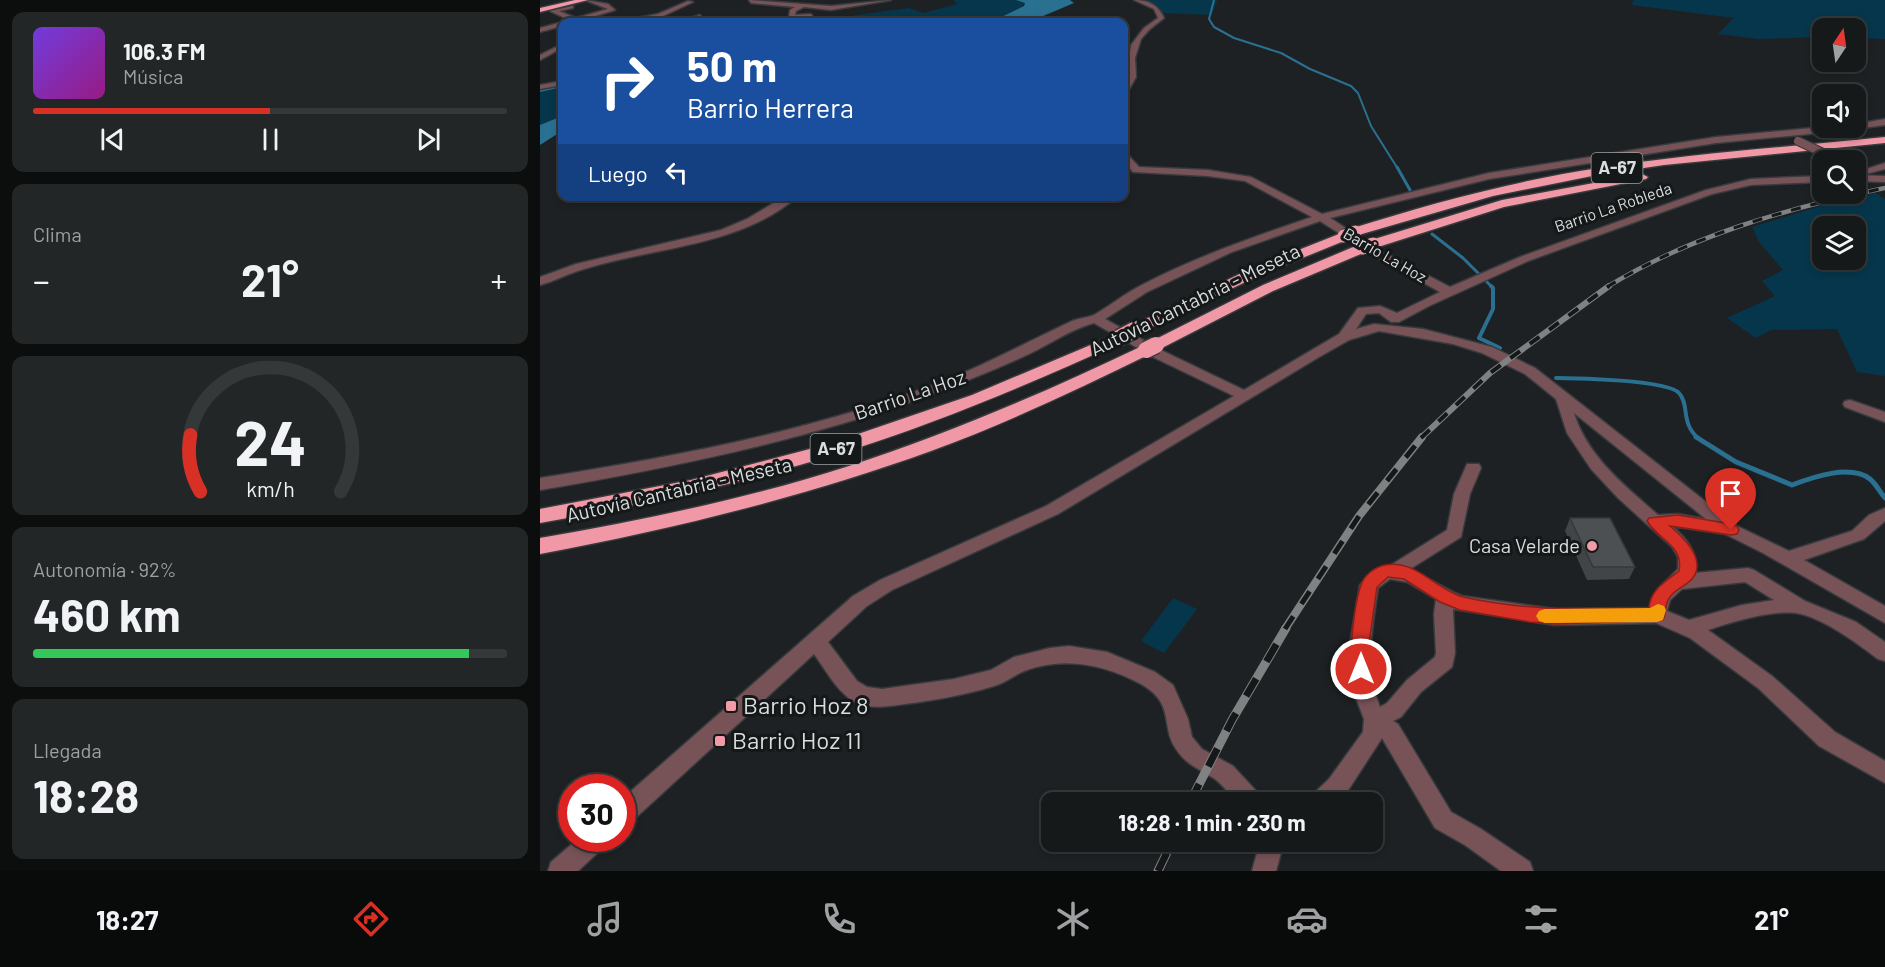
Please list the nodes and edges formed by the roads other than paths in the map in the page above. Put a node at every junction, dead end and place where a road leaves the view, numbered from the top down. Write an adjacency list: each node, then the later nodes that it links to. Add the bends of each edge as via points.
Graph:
1 (587, 0): 9 (highway); 10 (street, via 606,5)
2 (752, 0): 7 (street)
3 (817, 0): 7 (street)
4 (888, 0): 7 (street, via 831,8)
5 (1137, 0): 27 (street, via 1156,8 1160,19 1144,30 1133,52)
6 (686, 1): 16 (street)
7 (800, 6): 11 (street, via 793,10 792,18)
8 (572, 7): 13 (street, via 553,11)
9 (540, 10)
10 (611, 11): 14 (street); 15 (street)
11 (811, 16)
12 (700, 17): 17 (street)
13 (571, 18)
14 (584, 18)
15 (619, 18)
16 (647, 18)
17 (696, 18)
18 (558, 25): 19 (street)
19 (540, 30)
20 (540, 46): 21 (street)
21 (558, 46)
22 (558, 48): 23 (street)
23 (540, 58)
24 (558, 59): 25 (street)
25 (540, 64)
26 (558, 84): 28 (street)
27 (1128, 84)
28 (540, 87)
29 (1885, 122): 30 (street)
30 (1866, 125)
31 (1812, 131): 33 (street)
32 (1812, 133): 35 (street, via 1798,136)
33 (1778, 134): 35 (street); 47 (street, via 1489,176)
34 (1885, 140): 63 (highway, Autovía Cantabria - Meseta / A-67, via 1654,163 1466,198 1349,234 1253,273 986,397 849,445 689,487)
35 (1798, 141): 36 (street, bridge)
36 (1817, 150)
37 (1885, 151): 66 (highway, Autovía Cantabria - Meseta / A-67, via 1689,171 1584,187 1482,210 1368,246 1268,288 1037,403 891,459 701,513)
38 (1128, 161): 40 (street)
39 (1885, 166): 42 (street)
40 (1136, 170): 41 (street, Barrio La Hoz); 47 (street, Barrio La Hoz, via 1208,173 1248,180)
41 (1128, 172)
42 (1866, 172)
43 (1866, 175): 45 (street)
44 (1812, 179): 49 (street, Barrio La Robleda, via 1751,182 1708,192 1568,242)
45 (1885, 179)
46 (785, 201): 48 (street, via 751,222 724,232 580,266)
47 (1321, 217): 49 (street, Barrio La Hoz); 52 (street, Barrio La Hoz, via 1181,271)
48 (540, 281)
49 (1449, 292): 50 (street, Barrio La Robleda)
50 (1425, 303): 51 (street, Barrio La Robleda); 54 (street, Barrio La Robleda)
51 (1380, 309): 53 (street, Barrio La Robleda, via 1362,310); 54 (street, via 1390,314)
52 (1096, 320): 56 (street); 61 (street, Barrio La Hoz, via 1078,324 952,382 879,408 762,442 626,471)
53 (1357, 320): 54 (street, via 1365,326); 55 (street)
54 (1386, 324): 55 (street); 57 (street, via 1487,350 1530,371)
55 (1344, 338): 56 (street)
56 (1245, 396): 75 (street, via 1052,510 886,585 860,601)
57 (1563, 397): 64 (street, via 1565,414 1587,451); 65 (street)
58 (1850, 404): 59 (street)
59 (1885, 417)
60 (1473, 468): 68 (street, via 1462,494 1455,533)
61 (540, 484)
62 (1885, 514): 67 (street, via 1871,520 1865,532)
63 (540, 516)
64 (1654, 521): 65 (street, via 1678,520); 69 (street, via 1686,553 1686,574)
65 (1731, 530): 67 (street)
66 (540, 546)
67 (1788, 558): 73 (street)
68 (1397, 570): 70 (street); 77 (street, via 1374,578 1367,594 1359,650 1362,688)
69 (1680, 582): 71 (street, via 1749,575); 72 (street, via 1664,591)
70 (1446, 597): 72 (street, via 1460,603 1556,617); 77 (street, via 1442,615 1445,661 1414,686 1394,710)
71 (1798, 606): 74 (street, via 1743,612); 76 (street, via 1849,627)
72 (1657, 615): 74 (street)
73 (1885, 615)
74 (1688, 628): 78 (street, via 1765,682 1827,739)
75 (816, 641): 79 (street, via 850,687 863,696 882,698 954,688 1050,656 1100,658 1148,678 1166,691 1182,741 1194,756 1225,773); 81 (street)
76 (1885, 652)
77 (1374, 719): 80 (street, via 1373,735); 86 (street, via 1390,732 1443,820)
78 (1885, 773)
79 (1242, 792)
80 (1332, 792)
81 (636, 802)
82 (581, 852): 84 (street)
83 (1269, 852): 85 (street)
84 (560, 871)
85 (1263, 871)
86 (1521, 871)

